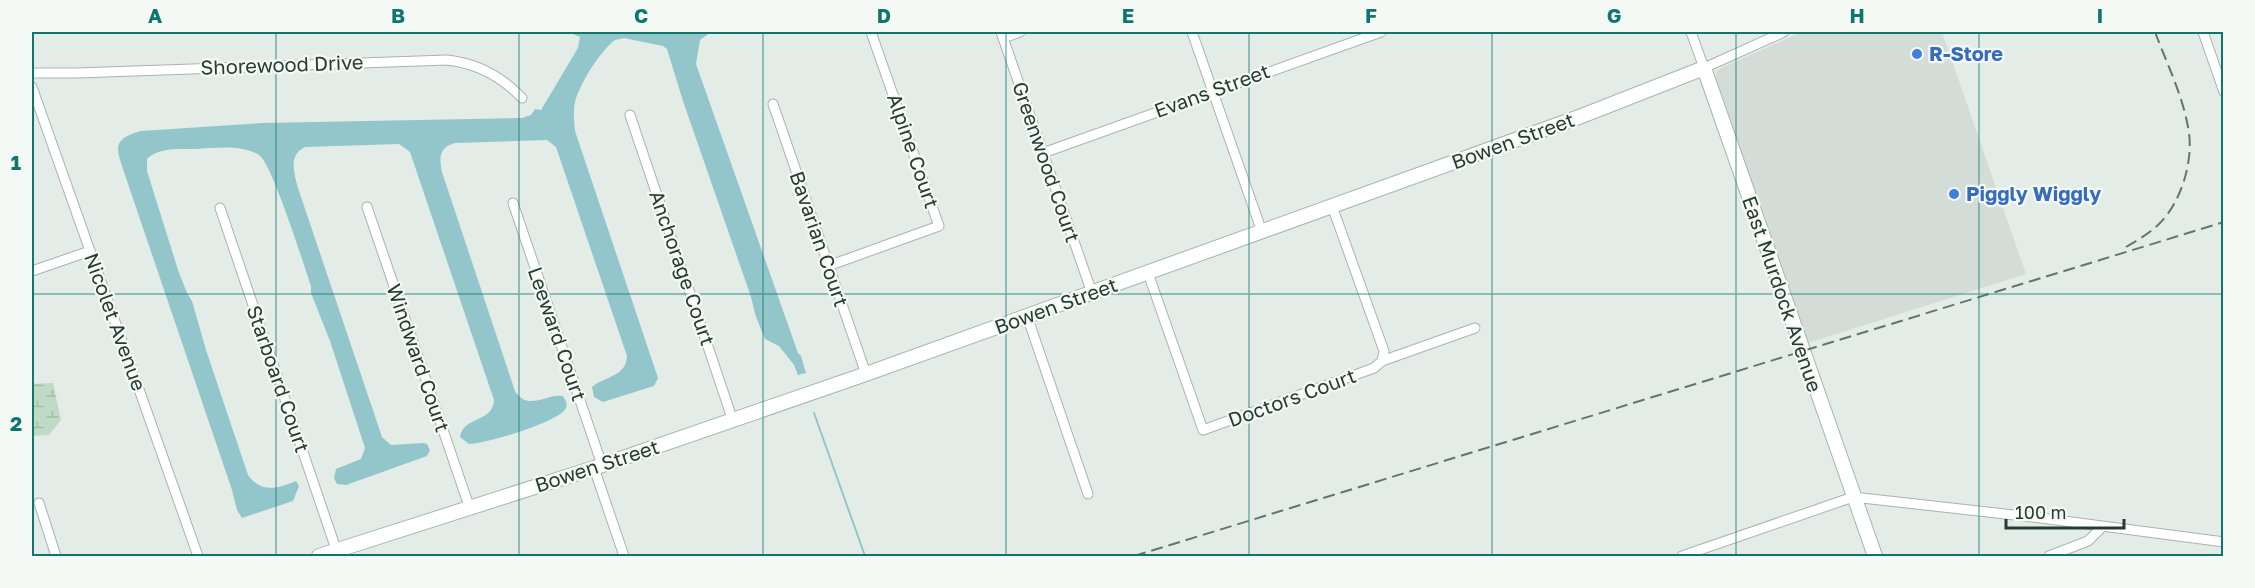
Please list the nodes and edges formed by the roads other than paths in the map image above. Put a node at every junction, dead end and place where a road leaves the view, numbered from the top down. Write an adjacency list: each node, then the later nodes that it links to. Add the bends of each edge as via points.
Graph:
1 (871, 32): 24 (street, Alpine Court, via 939,226)
2 (1020, 32): 8 (street)
3 (1192, 32): 12 (street)
4 (1382, 32): 12 (street, Evans Street)
5 (1691, 32): 9 (street, East Murdock Avenue)
6 (1784, 32): 9 (street, Bowen Street)
7 (2203, 32): 13 (street)
8 (1002, 35): 17 (street, Greenwood Court)
9 (1704, 68): 19 (main road, Bowen Street); 35 (main road, East Murdock Avenue)
10 (32, 73): 14 (street, Shorewood Drive, via 447,60 490,74)
11 (32, 87): 23 (street, Nicolet Avenue)
12 (1213, 91): 17 (street, Evans Street); 22 (street)
13 (2223, 92)
14 (522, 98)
15 (773, 104): 24 (street, Bavarian Court)
16 (630, 115): 32 (street, Anchorage Court)
17 (1043, 153): 27 (street, Greenwood Court)
18 (513, 203): 33 (street, Leeward Court)
19 (1332, 206): 22 (main road, Bowen Street); 30 (street, via 1384,351)
20 (367, 207): 37 (street, Windward Court)
21 (220, 208): 40 (street, Starboard Court)
22 (1262, 232): 26 (main road, Bowen Street)
23 (90, 252): 25 (street); 42 (street, Nicolet Avenue)
24 (828, 266): 31 (street, Bavarian Court)
25 (32, 271)
26 (1148, 273): 27 (main road, Bowen Street); 30 (street, Doctors Court, via 1203,430 1374,368)
27 (1092, 293): 28 (main road, Bowen Street)
28 (1027, 316): 31 (main road, Bowen Street); 34 (street)
29 (1475, 328): 30 (street)
30 (1382, 361)
31 (866, 374): 32 (main road, Bowen Street)
32 (734, 421): 33 (main road, Bowen Street)
33 (598, 466): 37 (main road, Bowen Street); 44 (street, Leeward Court)
34 (1088, 494)
35 (1853, 497): 38 (street); 45 (street); 46 (main road, East Murdock Avenue)
36 (39, 503): 41 (street)
37 (470, 508): 40 (main road, Bowen Street)
38 (2102, 527): 39 (street); 47 (street, via 2088,541)
39 (2223, 542)
40 (338, 554): 43 (main road, Bowen Street)
41 (56, 556)
42 (198, 556)
43 (319, 556)
44 (624, 556)
45 (1682, 556)
46 (1875, 556)
47 (2051, 556)

